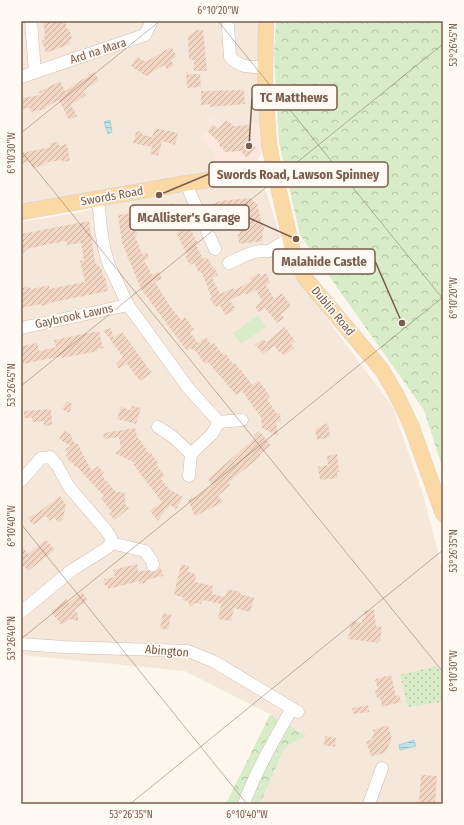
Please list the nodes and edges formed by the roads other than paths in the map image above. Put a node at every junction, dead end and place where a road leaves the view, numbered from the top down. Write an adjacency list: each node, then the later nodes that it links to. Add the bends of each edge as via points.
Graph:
1 (31, 21): 6 (street)
2 (152, 21): 6 (street, Ard na Mara, via 145,35)
3 (266, 21): 5 (main road, Dublin Road)
4 (228, 26): 5 (street, via 230,57 235,63 243,67)
5 (265, 67): 8 (main road, Dublin Road, via 269,144)
6 (35, 72): 7 (street, Ard na Mara)
7 (21, 77)
8 (274, 169): 9 (main road, Swords Road); 12 (main road, Dublin Road)
9 (187, 183): 10 (main road, Swords Road); 13 (street)
10 (98, 199): 11 (main road, Swords Road); 15 (street, Gaybrook Lawns, via 104,248)
11 (21, 212)
12 (290, 238): 14 (street, via 269,252 261,250); 23 (main road, Dublin Road, via 305,278 382,370 396,394 411,424)
13 (215, 249)
14 (229, 263)
15 (128, 305): 16 (street, Gaybrook Lawns); 18 (street, Gaybrook Lawns, via 189,389)
16 (21, 328)
17 (242, 420): 18 (street)
18 (219, 422): 20 (street, via 212,434)
19 (158, 427): 20 (street)
20 (191, 454): 21 (street)
21 (190, 476)
22 (21, 480): 24 (street, via 41,458 50,457 69,487 106,530)
23 (443, 514)
24 (111, 543): 25 (street, via 145,551); 26 (street, via 72,570)
25 (152, 565)
26 (21, 612)
27 (21, 644): 29 (street, Abington, via 188,651 215,662 295,710 265,757)
28 (382, 768): 30 (street)
29 (244, 804)
30 (369, 804)

